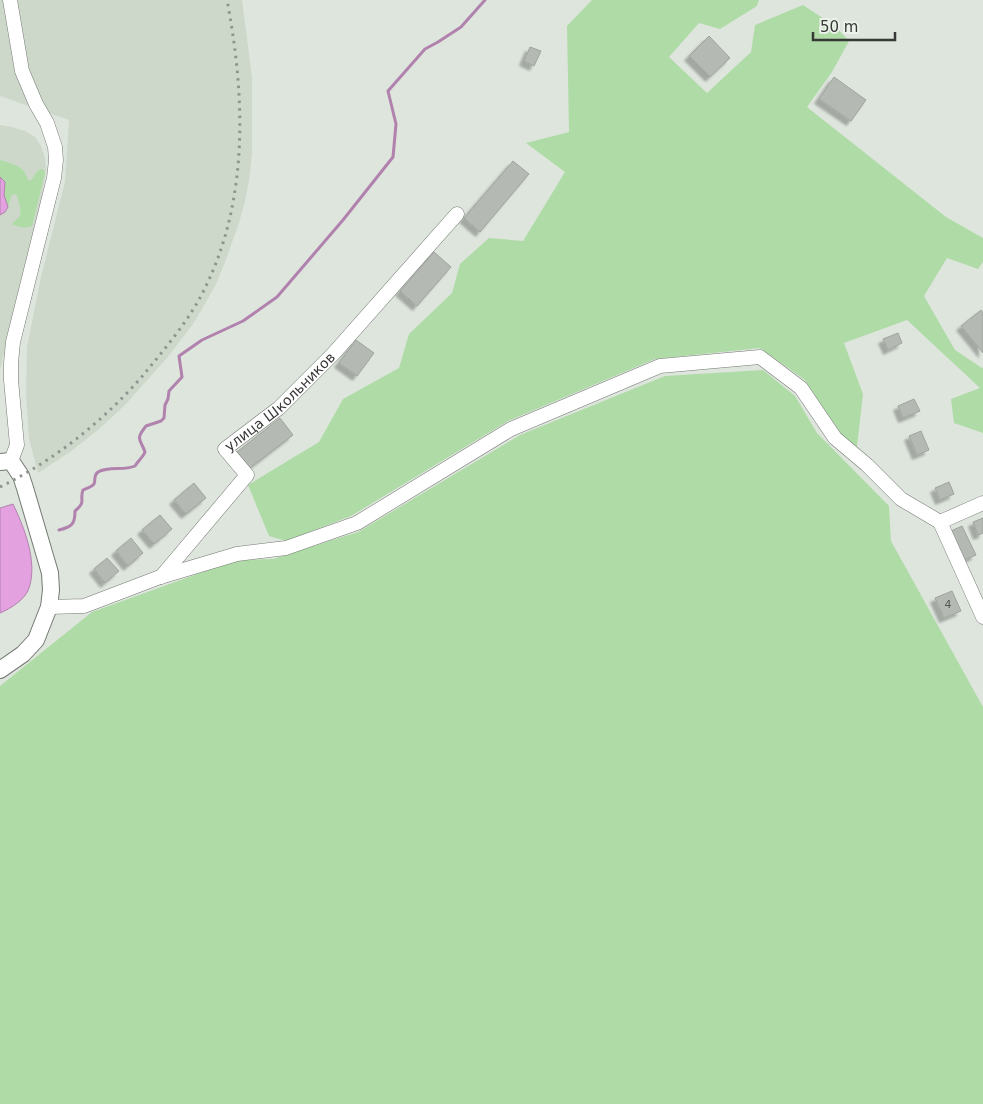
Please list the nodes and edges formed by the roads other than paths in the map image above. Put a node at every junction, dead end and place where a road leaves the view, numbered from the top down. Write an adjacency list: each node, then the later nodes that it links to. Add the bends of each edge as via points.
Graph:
1 (10, 0): 3 (street, via 22,71 53,138 56,160 13,342 11,380 16,445)
2 (457, 214): 6 (street, улица Школьников, via 334,353 279,408 225,450 248,475)
3 (6, 461): 7 (street, via 21,476 50,573)
4 (983, 503): 5 (street)
5 (940, 522): 6 (street, via 901,499 836,438 801,388 760,357 660,366 511,429 357,523 286,548 237,554); 8 (street)
6 (160, 577): 7 (street, улица Школьников, via 84,606)
7 (49, 607): 9 (street, via 36,640)
8 (983, 617)
9 (0, 670)

